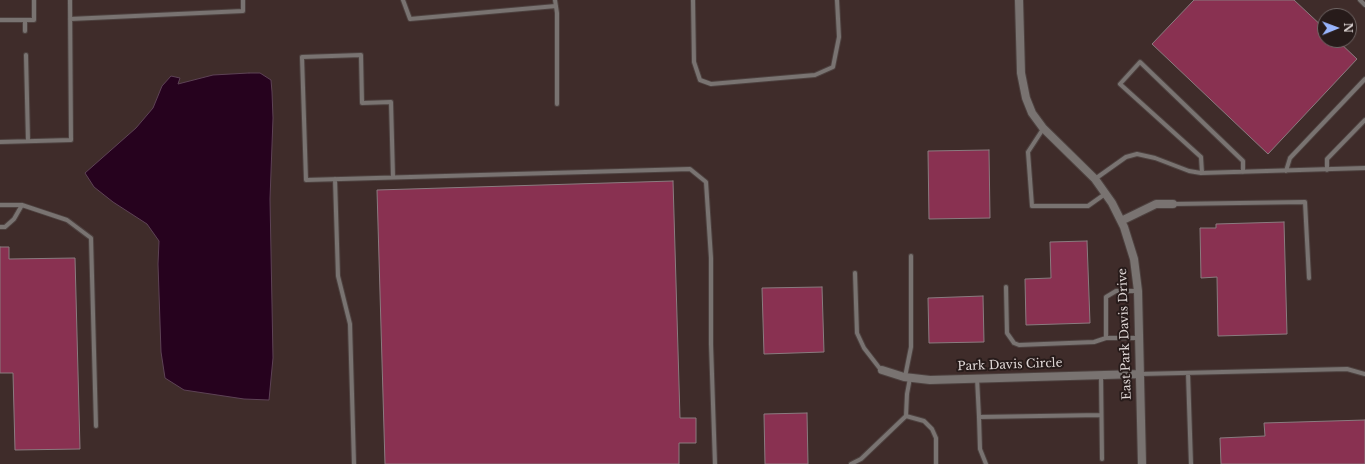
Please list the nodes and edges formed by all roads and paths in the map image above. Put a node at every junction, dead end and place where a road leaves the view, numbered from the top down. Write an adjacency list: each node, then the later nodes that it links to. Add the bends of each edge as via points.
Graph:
1 (34, 0): 14 (lane, via 34,20)
2 (70, 0): 12 (lane)
3 (243, 0): 12 (lane, via 243,11)
4 (403, 0): 11 (lane, via 410,19)
5 (555, 0): 11 (lane)
6 (693, 0): 7 (lane, via 694,62 700,80 711,84 815,75 833,67 839,37)
7 (838, 0)
8 (1019, 0): 20 (street, East Park Davis Drive, via 1021,73 1026,98 1032,113)
9 (1360, 0): 10 (lane)
10 (1365, 5)
11 (556, 6): 18 (lane)
12 (70, 19): 21 (lane, via 71,140)
13 (0, 20): 14 (lane)
14 (25, 20): 15 (lane)
15 (25, 31)
16 (26, 55): 21 (lane)
17 (1365, 78): 25 (lane, via 1290,158)
18 (557, 104)
19 (1365, 120): 24 (lane, via 1327,159)
20 (1043, 128): 30 (street, East Park Davis Drive); 31 (lane, via 1028,152 1032,206 1088,206)
21 (28, 141): 22 (lane)
22 (0, 142)
23 (1365, 168): 24 (lane)
24 (1327, 170): 25 (lane)
25 (1286, 171): 26 (lane)
26 (1244, 172): 27 (lane); 27 (lane, via 1243,161 1140,62 1120,84 1201,157)
27 (1202, 173): 30 (lane, via 1137,154 1126,158)
28 (393, 177): 29 (lane); 29 (lane, via 391,102 362,102 361,55 302,57 306,180); 57 (lane, via 690,169 706,182 711,258)
29 (335, 179): 56 (lane, via 338,276 350,324)
30 (1095, 179): 31 (street, East Park Davis Drive)
31 (1106, 194): 35 (street, East Park Davis Drive)
32 (1173, 204): 35 (street, via 1156,204); 39 (lane, via 1305,202)
33 (0, 205): 34 (lane)
34 (22, 205): 36 (lane, via 14,219 5,227); 54 (lane, via 67,220 91,238)
35 (1121, 220): 41 (street, East Park Davis Drive, via 1134,260)
36 (0, 227)
37 (912, 256): 49 (lane, via 911,346)
38 (855, 273): 44 (lane, via 858,333 864,348)
39 (1308, 278)
40 (1006, 287): 42 (lane, via 1007,333 1014,343 1019,345 1094,342)
41 (1138, 291): 42 (lane, via 1116,291 1106,297); 43 (street, East Park Davis Drive)
42 (1106, 338): 43 (lane)
43 (1138, 338): 46 (street, East Park Davis Drive)
44 (882, 370): 49 (street, Park Davis Circle)
45 (1188, 373): 46 (lane); 47 (lane, via 1347,369); 62 (lane)
46 (1139, 374): 48 (street, Park Davis Circle); 61 (street, East Park Davis Drive)
47 (1365, 374)
48 (1101, 375): 50 (street, Park Davis Circle); 51 (lane)
49 (907, 378): 50 (street, Park Davis Circle); 52 (lane)
50 (977, 378): 53 (lane)
51 (1101, 415): 53 (lane); 55 (lane)
52 (906, 416): 58 (lane, via 861,459); 59 (lane, via 924,421 932,429 936,438)
53 (979, 417): 60 (lane, via 980,449)
54 (96, 426)
55 (1102, 459)
56 (354, 464)
57 (715, 464)
58 (851, 464)
59 (936, 464)
60 (986, 464)
61 (1142, 464)
62 (1191, 464)

